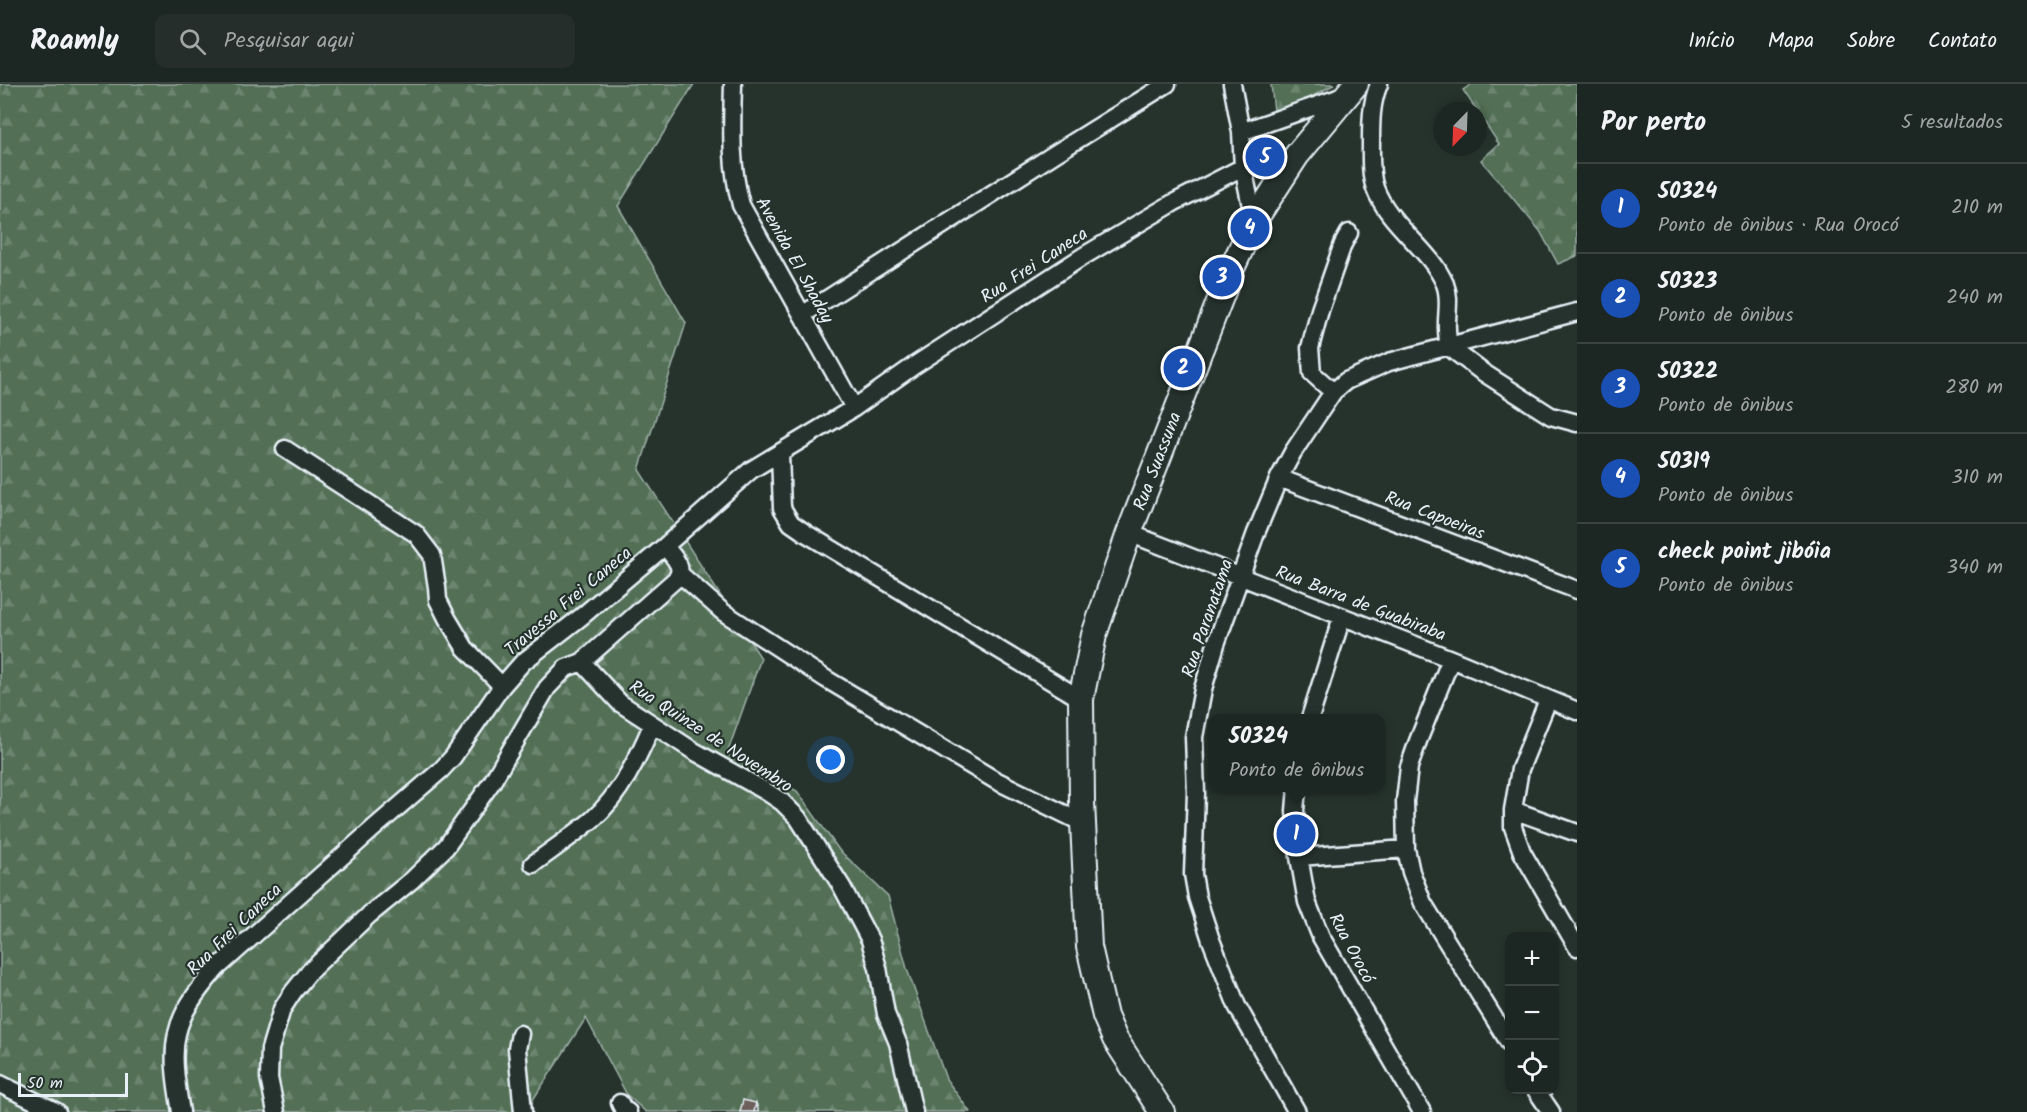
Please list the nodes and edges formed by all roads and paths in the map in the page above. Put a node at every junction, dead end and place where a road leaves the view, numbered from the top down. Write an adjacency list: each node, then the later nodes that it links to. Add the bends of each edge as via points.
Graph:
1 (733, 84): 11 (street, Avenida El Shaday, via 731,146 741,205)
2 (1167, 84): 11 (street)
3 (1232, 84): 6 (street)
4 (1379, 84): 12 (street, via 1371,128 1374,186 1388,211 1445,284)
5 (1350, 90): 6 (street); 8 (street, Rua Suassuna, via 1297,156)
6 (1241, 132): 7 (street)
7 (1243, 167): 8 (street); 14 (street, Rua Frei Caneca, via 1082,256)
8 (1254, 221): 19 (street, Rua Suassuna)
9 (1349, 233): 13 (street, via 1310,348 1312,373)
10 (1577, 312): 12 (street, Rua Paranatama)
11 (802, 315): 14 (street, Avenida El Shaday)
12 (1449, 347): 13 (street, Rua Paranatama, via 1381,365 1346,381); 15 (street, via 1551,416)
13 (1333, 392): 18 (street, Rua Paranatama)
14 (854, 408): 17 (street, Travessa Frei Caneca)
15 (1577, 423)
16 (285, 449): 27 (street, via 416,534 432,555 438,600 447,618 465,648)
17 (780, 454): 20 (street, Travessa Frei Caneca, via 751,470); 28 (street, via 782,508 791,523)
18 (1279, 477): 22 (street, Rua Paranatama); 23 (street, Rua Capoeiras)
19 (1129, 533): 22 (street, Rua Barra de Guabiraba); 28 (street, Rua Suassuna, via 1094,635)
20 (665, 546): 21 (street, via 679,565); 27 (street, Travessa Frei Caneca, via 523,662)
21 (680, 574): 26 (street); 35 (street, via 723,612 826,678 995,780)
22 (1242, 577): 24 (street, Rua Barra de Guabiraba); 52 (street, Rua Paranatama, via 1216,644 1197,718 1193,874 1204,919 1237,1006)
23 (1577, 590)
24 (1342, 617): 25 (street, Rua Barra de Guabiraba); 31 (street)
25 (1451, 658): 29 (street, Rua Barra de Guabiraba); 37 (street, via 1409,767)
26 (582, 662): 32 (street, Rua Quinze de Novembro, via 620,703); 48 (street, via 566,668 547,688 492,782 446,847 310,971 282,1009 270,1049 269,1078)
27 (502, 686): 40 (street, Travessa Frei Caneca, via 453,758)
28 (1081, 699): 35 (street, Rua Suassuna)
29 (1548, 700): 30 (street, Rua Barra de Guabiraba); 34 (street, via 1520,769)
30 (1577, 711)
31 (1311, 714)
32 (652, 725): 39 (street, via 612,799 593,819); 50 (street, Rua Quinze de Novembro, via 782,802 802,825 870,940)
33 (1297, 792): 38 (street, Rua Orocó)
34 (1514, 810): 36 (street); 41 (street, via 1514,828 1522,852)
35 (1083, 823): 51 (street, Rua Suassuna, via 1089,947 1105,1016 1115,1039)
36 (1577, 832)
37 (1406, 849): 38 (street); 43 (street, via 1423,903)
38 (1299, 857): 53 (street, Rua Orocó, via 1307,902 1321,937)
39 (533, 864)
40 (312, 882): 47 (street, Rua Frei Caneca, via 217,968 181,1018 174,1050)
41 (1577, 947)
42 (520, 1034): 49 (street, via 517,1049)
43 (1507, 1040)
44 (0, 1084): 46 (street)
45 (1539, 1094): 54 (street)
46 (57, 1112)
47 (181, 1112)
48 (276, 1112)
49 (523, 1112)
50 (914, 1112)
51 (1162, 1112)
52 (1297, 1112)
53 (1422, 1112)
54 (1551, 1112)

